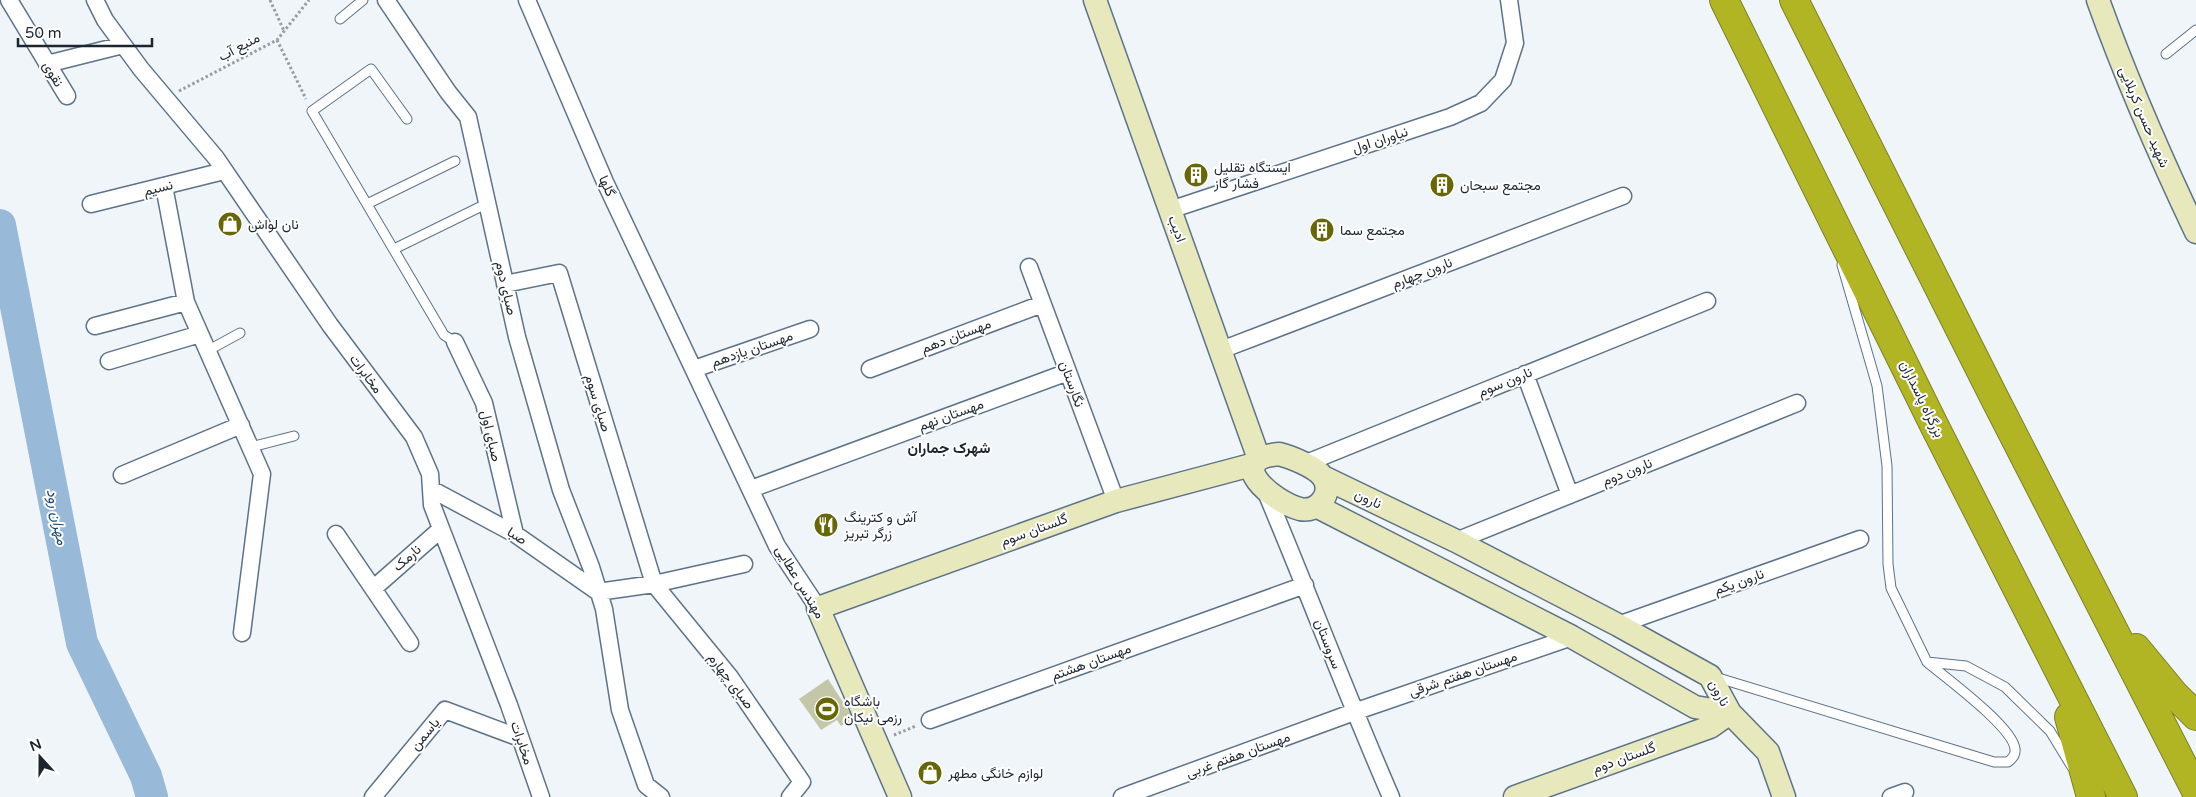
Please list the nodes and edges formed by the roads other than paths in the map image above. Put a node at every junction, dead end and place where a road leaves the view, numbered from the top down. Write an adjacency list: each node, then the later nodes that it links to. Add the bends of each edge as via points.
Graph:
1 (9, 0): 15 (street, نقوی)
2 (95, 0): 13 (street, مخابرات)
3 (363, 0): 11 (lane)
4 (386, 0): 25 (street, صبای دوم, via 468,117)
5 (528, 0): 42 (street, گلها, via 605,182)
6 (1095, 0): 26 (street, ادیب)
7 (1509, 0): 26 (street, نیاوران اول, via 1515,43 1502,80 1481,102 1450,117)
8 (1724, 0): 22 (highway, بزرگراه پاسداران)
9 (1794, 0): 71 (highway)
10 (2098, 0): 27 (street, شهید حسن کربلایی, via 2128,83)
11 (340, 19)
12 (2196, 30): 14 (lane)
13 (123, 45): 15 (street); 19 (street, مخابرات)
14 (2166, 54)
15 (47, 64): 16 (street, نقوی)
16 (67, 96)
17 (407, 119): 24 (lane, via 371,68 312,110)
18 (455, 160): 24 (lane)
19 (224, 170): 20 (street, نسیم); 54 (street, مخابرات, via 330,325 414,437 430,474)
20 (164, 186): 23 (street, نسیم); 32 (street)
21 (1623, 196): 39 (street, نارون چهارم)
22 (1823, 200): 76 (highway, بزرگراه پاسداران); 77 (lane, via 1877,386 1887,466 1891,588)
23 (91, 204)
24 (368, 204): 28 (lane)
25 (486, 204): 28 (lane); 30 (street, صبای دوم)
26 (1170, 210): 39 (street, ادیب)
27 (2196, 232)
28 (394, 249): 38 (lane, via 444,335)
29 (1029, 267): 33 (street, نگارستان)
30 (505, 284): 66 (street, صبای سوم, via 559,273); 69 (street, صبای دوم, via 561,490)
31 (1707, 300): 45 (street, نارون سوم)
32 (186, 302): 34 (street); 37 (street)
33 (1042, 304): 43 (street, مهستان دهم); 44 (street, نگارستان)
34 (95, 326)
35 (810, 329): 42 (street, مهستان یازدهم)
36 (240, 333): 40 (lane)
37 (200, 334): 40 (street); 41 (street)
38 (455, 342): 62 (street, صبای اول, via 484,403)
39 (1220, 350): 50 (street, ادیب)
40 (208, 351): 47 (street)
41 (109, 361)
42 (694, 369): 55 (street, مهندس عطایی)
43 (870, 369)
44 (1068, 372): 55 (street, مهستان نهم); 58 (street, نگارستان)
45 (1525, 374): 51 (street, نارون سوم); 57 (street)
46 (1797, 403): 57 (street, نارون دوم)
47 (240, 425): 49 (street); 52 (street)
48 (294, 436): 49 (lane)
49 (251, 447): 73 (street, via 262,474)
50 (1257, 461): 51 (street, via 1279,454); 56 (street, via 1253,473); 58 (street, گلستان سوم)
51 (1304, 464): 53 (street)
52 (122, 475)
53 (1323, 477): 59 (street, via 1326,496); 64 (street, نارون)
54 (431, 489): 60 (street, مخابرات, via 432,505); 62 (street, صبا)
55 (750, 489): 70 (street, مهندس عطایی, via 777,546)
56 (1265, 490): 59 (street, via 1300,509); 67 (street, سروستان)
57 (1570, 495): 64 (street, نارون دوم)
58 (1116, 501): 70 (street, گلستان سوم)
59 (1318, 507): 74 (street, نارون)
60 (441, 528): 68 (street, نارمک); 83 (street, مخابرات)
61 (336, 534): 68 (street)
62 (515, 534): 69 (street, صبا)
63 (1860, 538): 72 (street, نارون یکم)
64 (1456, 540): 72 (street, نارون)
65 (744, 564): 66 (street)
66 (654, 584): 69 (street); 88 (street, صبای چهارم, via 730,677 802,782)
67 (1306, 585): 79 (street, سروستان); 82 (street, مهستان هشتم)
68 (374, 588): 75 (street)
69 (598, 592): 87 (street, صبای دوم, via 604,609 620,710 646,785)
70 (818, 608): 89 (street, مهندس عطایی)
71 (2104, 608): 81 (highway); 84 (highway)
72 (1618, 625): 78 (street, نارون)
73 (242, 633)
74 (1572, 637): 79 (street, مهستان هفتم شرقی); 80 (street, نارون, via 1695,707)
75 (410, 643)
76 (2053, 657): 94 (highway); 95 (highway, بزرگراه پاسداران)
77 (1927, 662): 78 (lane, via 1998,722 2010,736 2015,750 2013,758 2008,762 1994,762); 94 (lane, via 1966,666 2006,687 2050,732)
78 (1710, 676): 80 (street, نارون)
79 (1354, 712): 90 (street, مهستان هفتم غربی); 91 (street, سروستان)
80 (1730, 713): 92 (street, گلستان دوم, via 1710,727); 93 (street, via 1768,752)
81 (2196, 716)
82 (930, 720)
83 (520, 738): 85 (street, یاسمن, via 445,710); 86 (street, مخابرات)
84 (2196, 791)
85 (373, 797)
86 (541, 797)
87 (661, 797)
88 (790, 797)
89 (900, 797)
90 (1122, 797)
91 (1391, 797)
92 (1515, 797)
93 (1784, 797)
94 (2091, 797)
95 (2123, 797)

